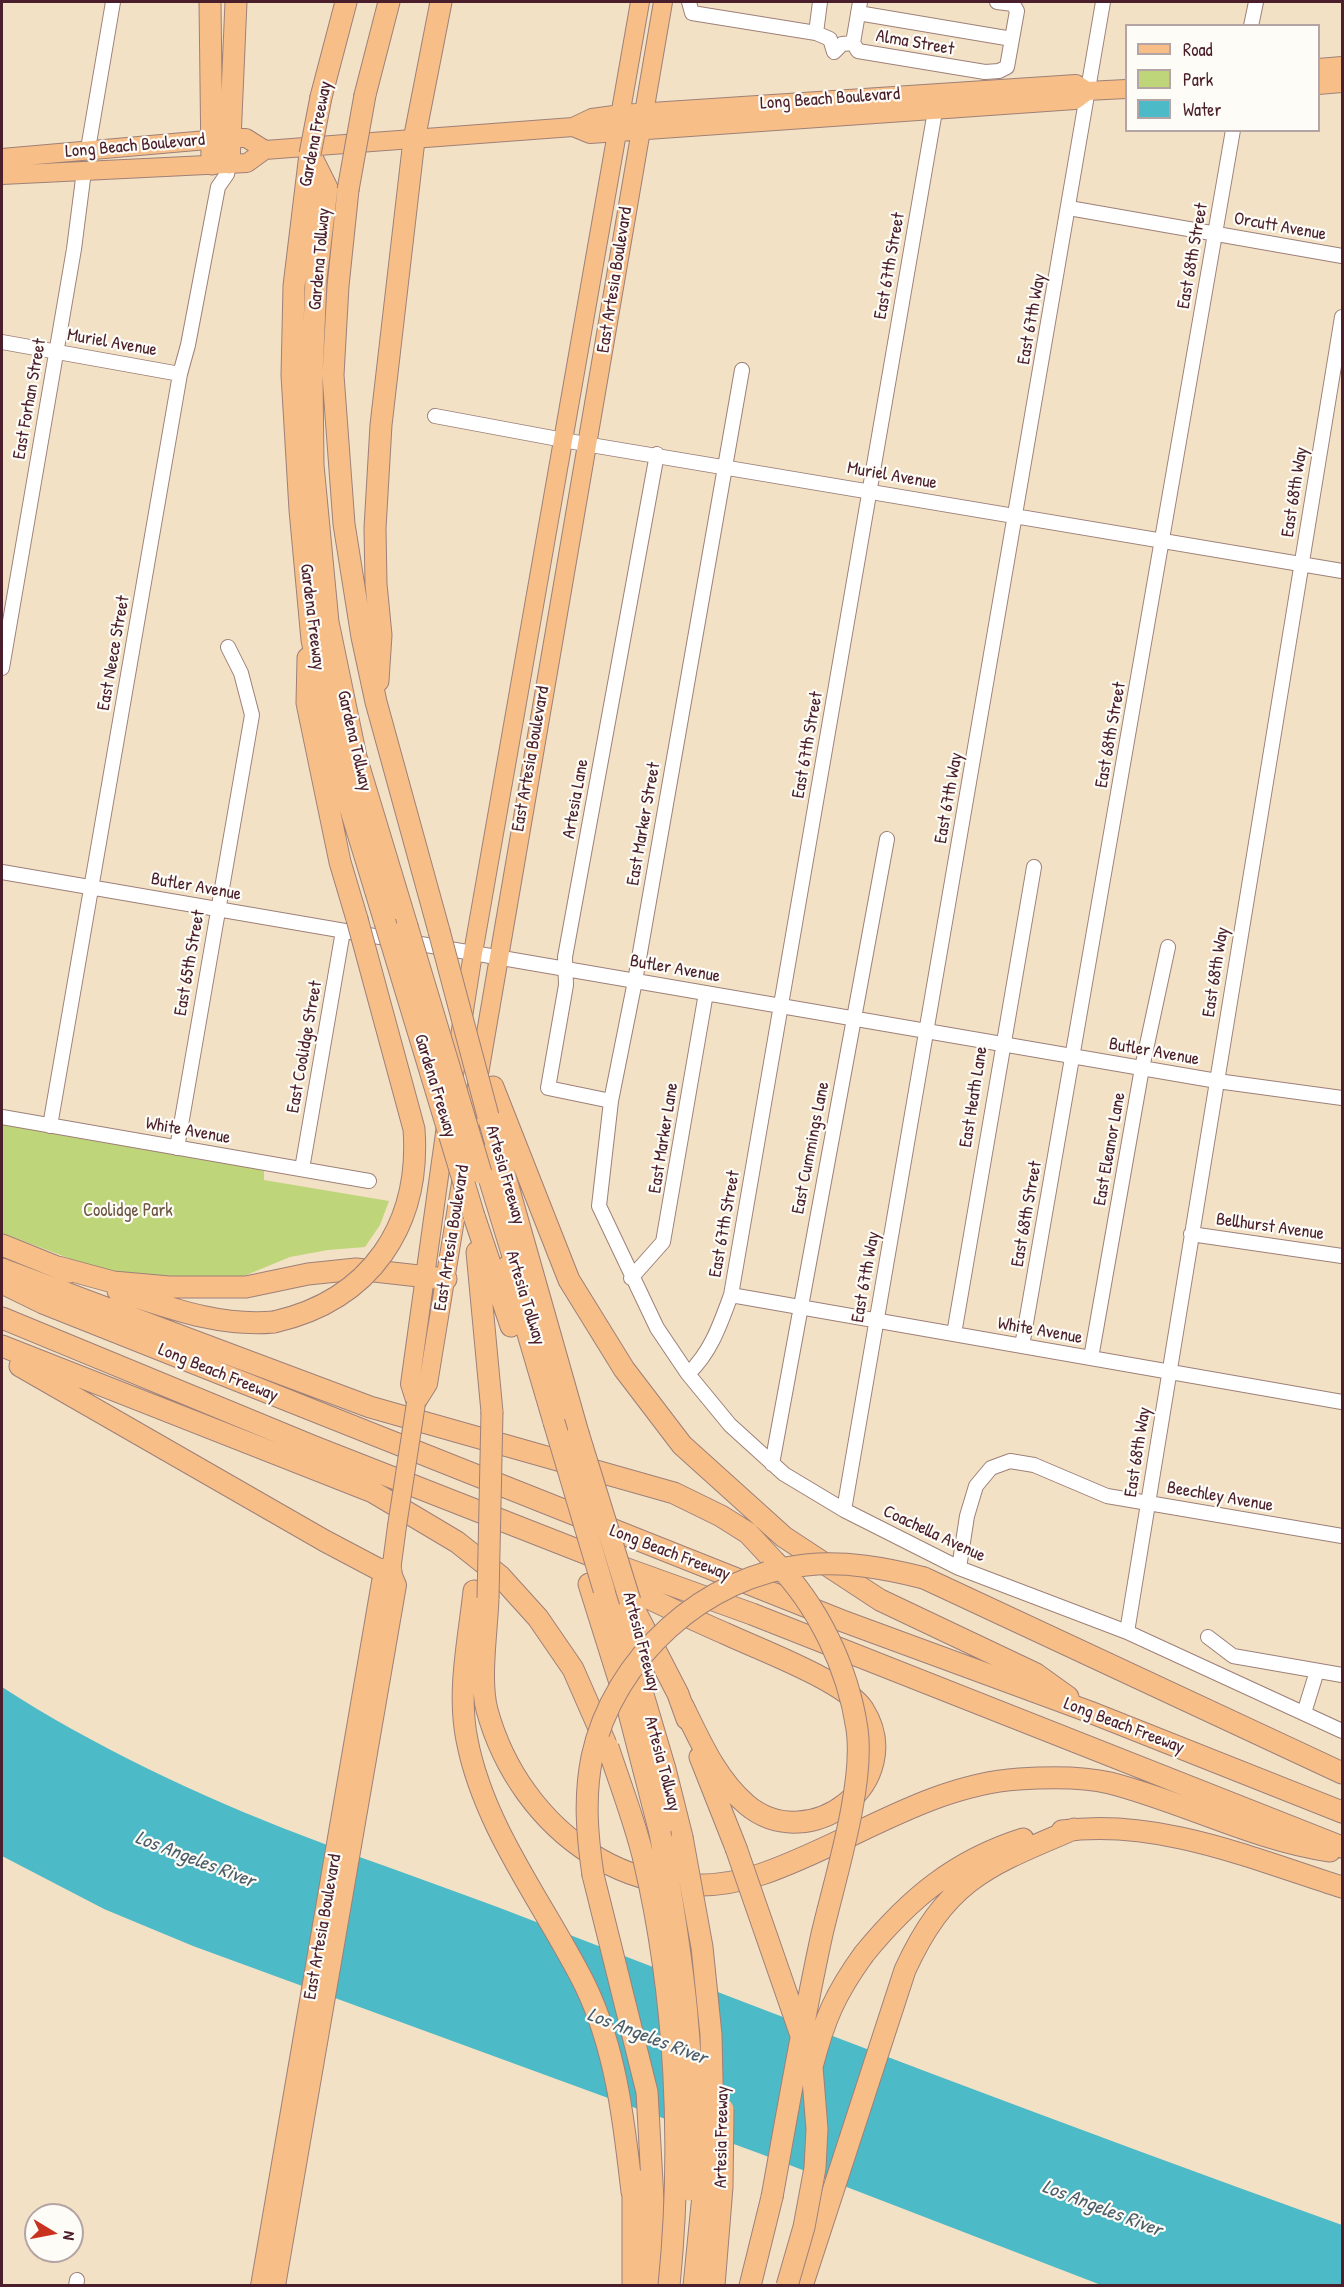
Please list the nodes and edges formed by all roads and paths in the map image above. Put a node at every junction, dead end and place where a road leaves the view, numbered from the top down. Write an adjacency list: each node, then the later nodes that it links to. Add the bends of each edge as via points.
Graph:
1 (113, 2): 36 (street)
2 (210, 2): 34 (highway)
3 (236, 2): 34 (highway)
4 (332, 2): 26 (highway)
5 (346, 2): 26 (highway, Gardena Freeway)
6 (389, 2): 52 (highway, bridge, via 365,95 348,190 333,375)
7 (441, 2): 35 (highway)
8 (640, 2): 29 (main road, East Artesia Boulevard)
9 (663, 2): 28 (main road, East Artesia Boulevard)
10 (820, 2): 17 (street)
11 (997, 2): 18 (street, via 1017,7)
12 (1103, 2): 25 (street, East 67th Way)
13 (1256, 2): 16 (street)
14 (690, 7): 17 (street)
15 (859, 7): 18 (street); 19 (street)
16 (1251, 24)
17 (816, 33): 19 (street, Alma Street, via 830,39 834,52 842,44)
18 (1012, 39): 19 (street, Alma Street, via 1007,67 999,71 974,71 858,51)
19 (853, 43)
20 (1342, 66): 21 (main road)
21 (1320, 68)
22 (1342, 83): 23 (main road)
23 (1320, 85)
24 (1125, 88): 25 (main road, Long Beach Boulevard)
25 (1087, 91): 27 (main road, Long Beach Boulevard, via 1075,100); 28 (main road, Long Beach Boulevard, via 1076,84); 43 (street, East 67th Way)
26 (321, 97): 38 (highway, Gardena Freeway, bridge)
27 (935, 111): 31 (main road, Long Beach Boulevard); 57 (street, East 67th Street)
28 (644, 112): 29 (main road, Long Beach Boulevard); 31 (main road, East Artesia Boulevard)
29 (621, 114): 30 (main road, Long Beach Boulevard, via 592,118); 33 (main road, East Artesia Boulevard)
30 (573, 127): 33 (main road, Long Beach Boulevard, via 590,134); 35 (main road, Long Beach Boulevard)
31 (641, 131): 33 (main road, Long Beach Boulevard); 54 (main road, East Artesia Boulevard)
32 (1233, 132): 44 (street, East 68th Street)
33 (617, 133): 53 (main road, East Artesia Boulevard)
34 (221, 138): 36 (main road, Long Beach Boulevard); 37 (main road, Long Beach Boulevard, via 246,138); 40 (highway)
35 (414, 140): 37 (main road, Long Beach Boulevard); 65 (highway, via 381,425 375,528 381,635)
36 (88, 149): 39 (main road, Long Beach Boulevard)
37 (265, 150): 40 (main road, Long Beach Boulevard, via 247,163)
38 (310, 154): 62 (highway, Gardena Freeway, via 294,286 292,375); 72 (highway, Gardena Tollway, via 327,188 316,279 312,375 313,465 328,622 356,757)
39 (2, 158)
40 (221, 163): 41 (main road, Long Beach Boulevard); 50 (street, East Neece Street, via 227,174 218,187)
41 (84, 171): 42 (main road, Long Beach Boulevard); 48 (street, East Forhan Street)
42 (2, 175)
43 (1069, 208): 44 (street, Orcutt Avenue); 58 (street, East 67th Way)
44 (1216, 234): 45 (street, Orcutt Avenue); 59 (street, East 68th Street)
45 (1342, 256)
46 (1342, 318): 60 (street, East 68th Way)
47 (2, 342): 48 (street, Muriel Avenue)
48 (56, 352): 50 (street, Muriel Avenue); 64 (street, East Forhan Street)
49 (742, 370): 56 (street, East Marker Street)
50 (180, 374): 69 (street, East Neece Street)
51 (435, 416): 53 (street, Muriel Avenue)
52 (337, 422): 65 (highway, via 344,524); 72 (highway, Gardena Tollway, via 320,454 330,585 362,742)
53 (565, 440): 54 (street, Muriel Avenue); 74 (main road, East Artesia Boulevard)
54 (585, 444): 55 (street, Muriel Avenue); 75 (main road, East Artesia Boulevard)
55 (657, 454): 56 (street, Muriel Avenue); 76 (street, Artesia Lane)
56 (724, 465): 57 (street, Muriel Avenue); 77 (street, East Marker Street)
57 (870, 490): 58 (street, Muriel Avenue); 79 (street, East 67th Street)
58 (1016, 515): 59 (street, Muriel Avenue); 82 (street, East 67th Way)
59 (1163, 540): 60 (street, Muriel Avenue); 84 (street, East 68th Street)
60 (1302, 564): 61 (street, Muriel Avenue); 86 (street, East 68th Way)
61 (1342, 571)
62 (312, 640): 71 (highway, via 306,665 307,703); 95 (highway, Gardena Freeway, bridge, via 342,781)
63 (228, 647): 70 (street, East 65th Street, via 244,682 252,715)
64 (2, 668)
65 (376, 702): 80 (highway, bridge)
66 (887, 839): 81 (street, East Cummings Lane)
67 (1034, 867): 83 (street, East Heath Lane)
68 (2, 872): 69 (street, Butler Avenue)
69 (93, 888): 70 (street, Butler Avenue); 90 (street, East Neece Street)
70 (218, 909): 71 (street, Butler Avenue); 91 (street, East 65th Street)
71 (350, 925): 74 (street, Butler Avenue); 93 (street, East Coolidge Street); 99 (highway, bridge, via 414,1129 414,1183 396,1233 375,1265 354,1286 322,1307 274,1322 248,1324 199,1317 111,1289)
72 (411, 927): 92 (highway, Gardena Tollway, bridge)
73 (1168, 947): 85 (street, East Eleanor Lane)
74 (473, 953): 75 (street, Butler Avenue); 101 (main road, East Artesia Boulevard)
75 (497, 957): 76 (street, Butler Avenue); 103 (main road, East Artesia Boulevard)
76 (564, 969): 77 (street, Butler Avenue); 88 (street, Artesia Lane, via 567,985 548,1088)
77 (635, 981): 78 (street, Butler Avenue); 88 (street, East Marker Street)
78 (706, 993): 79 (street, Butler Avenue); 102 (street, East Marker Lane, via 663,1242)
79 (782, 1006): 81 (street, Butler Avenue); 105 (street, East 67th Street)
80 (462, 1014): 118 (highway, Artesia Freeway, bridge); 133 (highway, bridge, via 569,1280 624,1369 682,1446 784,1537 880,1600 1036,1674)
81 (855, 1018): 82 (street, Butler Avenue); 106 (street, East Cummings Lane)
82 (927, 1031): 83 (street, Butler Avenue); 108 (street, East 67th Way)
83 (1001, 1044): 84 (street, Butler Avenue); 109 (street, East Heath Lane)
84 (1073, 1056): 85 (street, Butler Avenue); 111 (street, East 68th Street)
85 (1142, 1068): 86 (street, Butler Avenue); 113 (street, East Eleanor Lane)
86 (1217, 1081): 87 (street, Butler Avenue); 96 (street, East 68th Way)
87 (1342, 1098)
88 (611, 1101): 102 (street, East Marker Street, via 599,1206)
89 (2, 1117): 90 (street, White Avenue)
90 (50, 1126): 91 (street, White Avenue)
91 (177, 1148): 93 (street, White Avenue)
92 (482, 1164): 118 (highway, Artesia Tollway)
93 (302, 1169): 94 (street, White Avenue)
94 (369, 1181)
95 (474, 1216): 118 (highway, Artesia Freeway); 127 (highway, bridge, via 492,1412)
96 (1191, 1234): 98 (street, Bellhurst Avenue); 114 (street, East 68th Way)
97 (2, 1245): 99 (highway)
98 (1342, 1256)
99 (58, 1267): 101 (highway, via 113,1282 169,1287 246,1287 356,1269)
100 (2, 1269): 146 (highway, bridge, via 370,1407 674,1493 748,1533 792,1579 821,1624 844,1674 857,1731 855,1786 821,1938)
101 (424, 1276): 103 (highway); 117 (main road, East Artesia Boulevard, via 410,1384)
102 (631, 1278): 115 (street, Coachella Avenue)
103 (446, 1279): 117 (main road, East Artesia Boulevard, via 428,1384)
104 (2, 1283): 133 (highway, Long Beach Freeway, via 42,1303 467,1473 840,1620)
105 (730, 1295): 106 (street, White Avenue); 115 (street, East 67th Street, via 718,1332 702,1361)
106 (800, 1307): 108 (street, White Avenue); 120 (street, East Cummings Lane)
107 (2, 1318): 119 (highway, Long Beach Freeway)
108 (877, 1320): 109 (street, White Avenue); 122 (street, East 67th Way)
109 (954, 1334): 111 (street, White Avenue)
110 (2, 1346): 147 (highway, bridge, via 373,1492 457,1542 500,1576 538,1618 573,1669 608,1747 644,1859 663,1970 672,2061 675,2164)
111 (1022, 1346): 113 (street, White Avenue)
112 (2, 1356): 125 (highway, via 325,1541 378,1569)
113 (1091, 1358): 114 (street, White Avenue)
114 (1169, 1372): 116 (street, White Avenue); 121 (street, East 68th Way)
115 (687, 1374): 120 (street, Coachella Avenue, via 730,1425)
116 (1342, 1402)
117 (416, 1403): 125 (main road, East Artesia Boulevard, bridge)
118 (559, 1425): 126 (highway, Artesia Freeway, bridge); 126 (highway, Artesia Freeway)
119 (312, 1446): 132 (highway, via 334,1460 468,1513 826,1680 862,1708 873,1736 872,1767 864,1788 834,1814 806,1822 778,1821 748,1806 720,1774); 140 (highway, Long Beach Freeway, via 752,1614)
120 (772, 1464): 122 (street, Coachella Avenue)
121 (1148, 1503): 123 (street, Beechley Avenue); 124 (street, Beechley Avenue, via 1107,1496 1034,1465 1010,1461 991,1468 976,1486); 128 (street, East 68th Way)
122 (844, 1510): 124 (street, Coachella Avenue)
123 (1342, 1536)
124 (959, 1568): 128 (street, Coachella Avenue)
125 (391, 1571): 144 (main road, East Artesia Boulevard, via 397,1585 354,1789)
126 (609, 1592): 132 (highway); 139 (highway, Artesia Freeway); 139 (highway, Artesia Freeway, via 627,1705)
127 (481, 1594): 141 (highway, via 486,1708 511,1773 553,1826 572,1842 614,1865 649,1878 685,1886 721,1884 762,1874 921,1804 964,1789 1016,1779 1107,1782 1297,1846); 145 (highway, via 465,1672 466,1738 474,1773 585,1986 602,2027 615,2072)
128 (1127, 1632): 134 (street, Coachella Avenue)
129 (1208, 1637): 130 (street, via 1233,1656)
130 (1317, 1671): 131 (street); 134 (street)
131 (1342, 1675)
132 (683, 1706): 155 (highway, bridge, via 812,2067 818,2129 815,2168 807,2217)
133 (1090, 1712): 137 (highway, Long Beach Freeway)
134 (1304, 1713): 135 (street, Coachella Avenue)
135 (1342, 1731)
136 (1342, 1773): 143 (highway, bridge, via 924,1578 882,1567 842,1564 805,1565 770,1572 701,1603 669,1628 639,1659 602,1722 587,1791 587,1836 593,1875)
137 (1342, 1812)
138 (1074, 1829): 142 (highway, via 1093,1827 1165,1834); 146 (highway, bridge, via 1036,1834 996,1847 918,1894 895,1916 839,1989 823,2024); 156 (highway, via 992,1865 945,1903 921,1934 905,1970)
139 (678, 1837): 150 (highway, Artesia Freeway, bridge, via 676,1917 687,2004 692,2096); 151 (highway, Artesia Tollway, bridge, via 705,2072 706,2164); 152 (highway, bridge, via 702,1947 711,2035 714,2143); 153 (highway, Artesia Freeway, bridge, via 709,1914 720,2008 724,2099)
140 (1342, 1847)
141 (1342, 1852)
142 (1342, 1887)
143 (627, 2007): 145 (highway, via 635,2123); 147 (highway, via 647,2092 651,2133)
144 (295, 2130): 148 (main road, East Artesia Boulevard); 149 (main road, East Artesia Boulevard)
145 (632, 2192): 147 (highway)
146 (772, 2197): 154 (highway)
147 (649, 2282)
148 (260, 2286)
149 (276, 2286)
150 (680, 2286)
151 (694, 2286)
152 (702, 2286)
153 (714, 2286)
154 (750, 2286)
155 (787, 2286)
156 (802, 2286)

